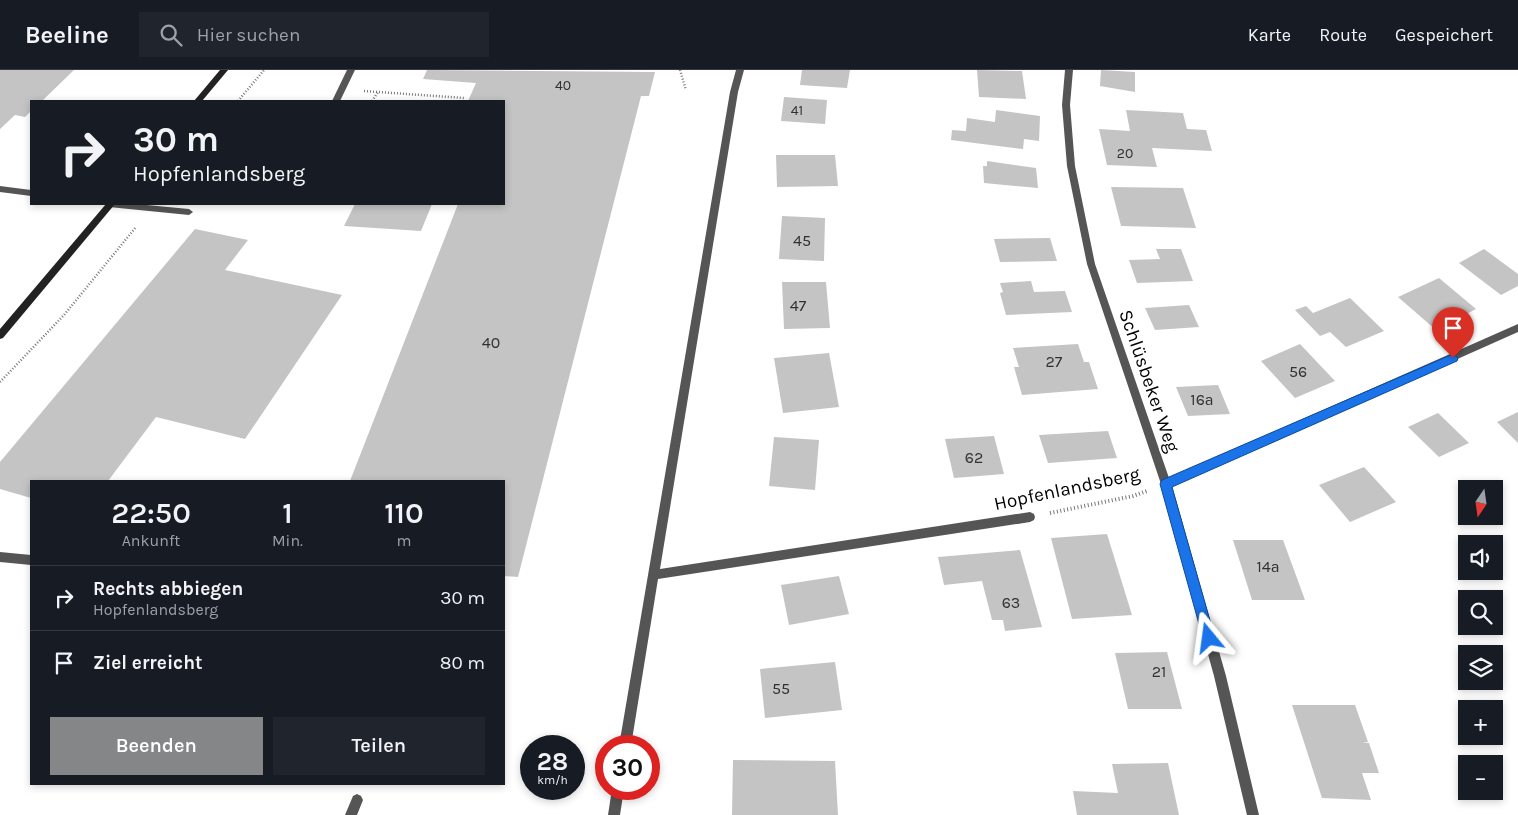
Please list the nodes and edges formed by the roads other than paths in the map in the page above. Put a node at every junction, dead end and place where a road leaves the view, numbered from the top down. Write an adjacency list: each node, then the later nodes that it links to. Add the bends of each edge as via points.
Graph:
1 (224, 70): 5 (main road)
2 (351, 70): 6 (street)
3 (740, 70): 18 (street)
4 (1069, 70): 14 (street, Schlüsbeker Weg, via 1066,105 1070,166 1091,264)
5 (199, 100)
6 (336, 100)
7 (0, 189): 8 (street)
8 (30, 193)
9 (109, 205): 13 (main road)
10 (118, 205): 11 (street)
11 (189, 212)
12 (1518, 328): 14 (street, Hopfenlandsberg)
13 (0, 335)
14 (1166, 484): 24 (street, Schlüsbeker Weg, via 1220,676)
15 (1030, 517): 18 (street, Hopfenlandsberg)
16 (0, 557): 17 (street)
17 (30, 560)
18 (652, 575): 19 (street)
19 (627, 735)
20 (356, 800): 22 (street)
21 (616, 800): 23 (street)
22 (351, 815)
23 (614, 815)
24 (1253, 815)

